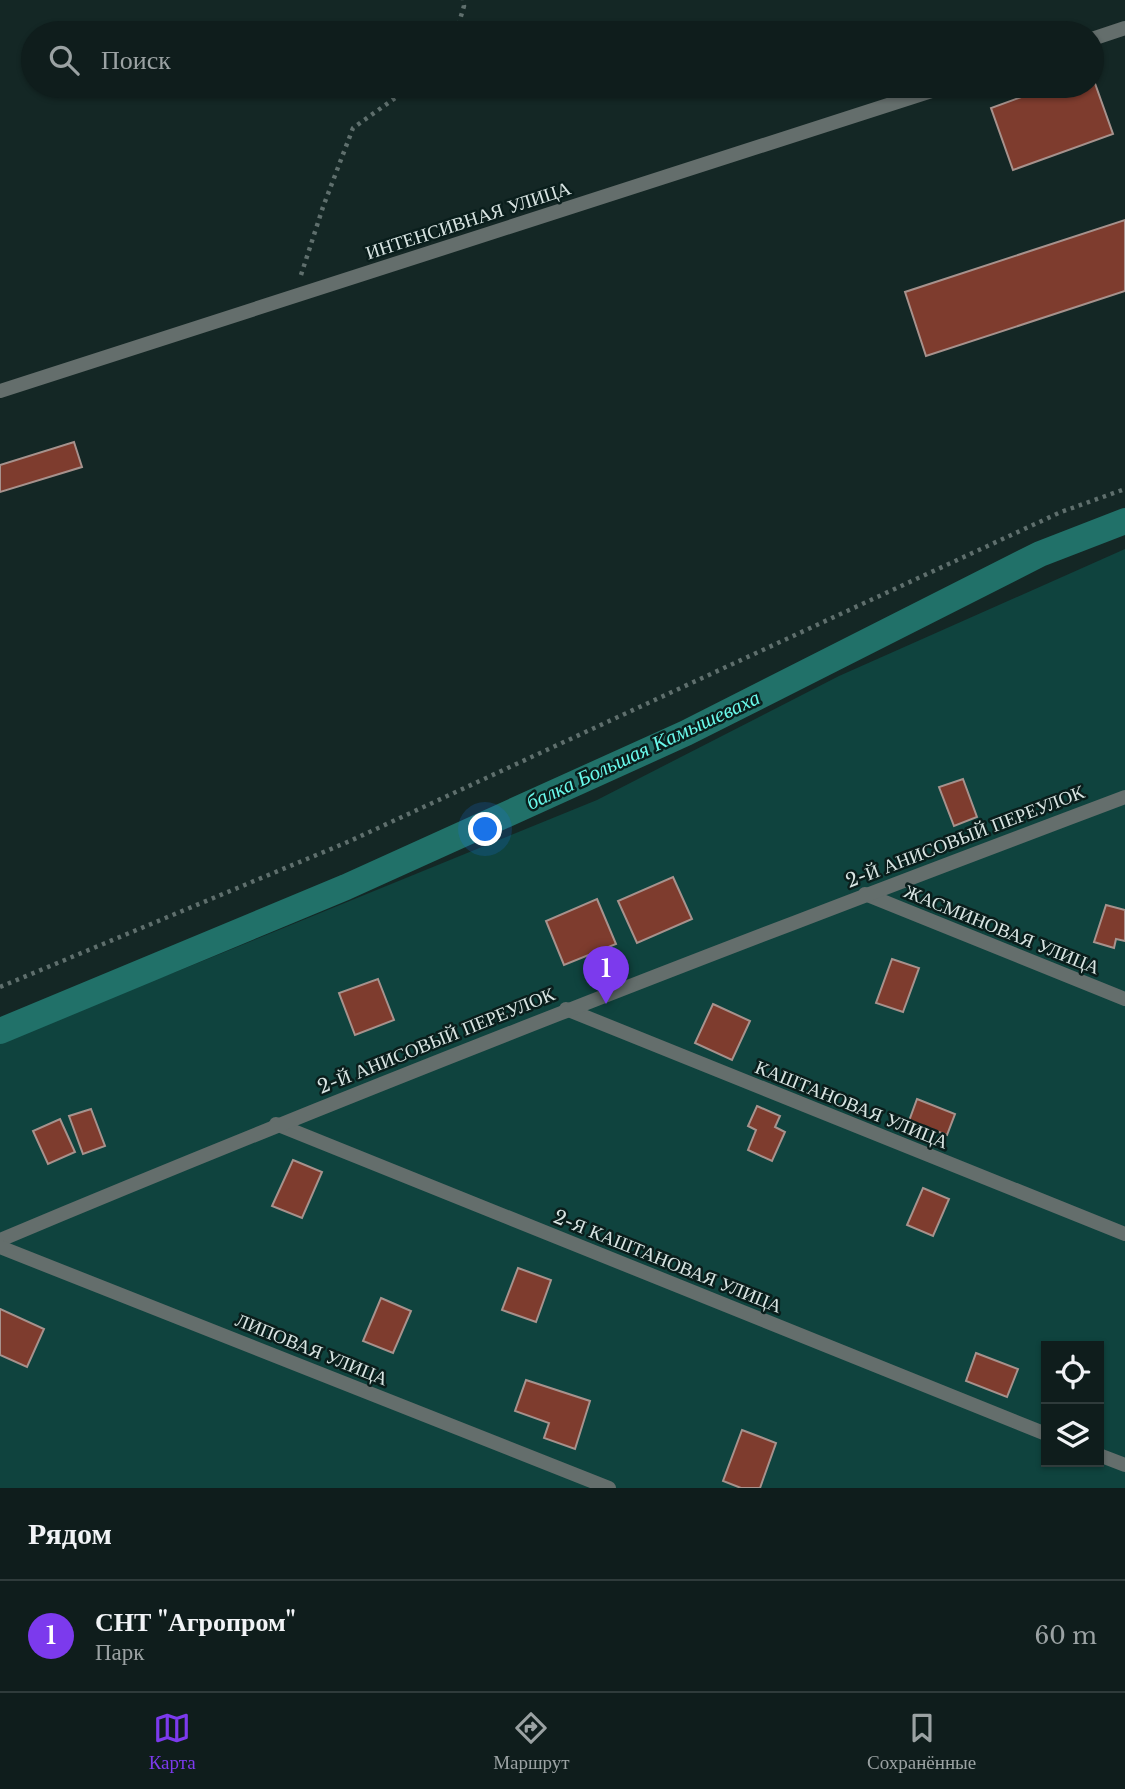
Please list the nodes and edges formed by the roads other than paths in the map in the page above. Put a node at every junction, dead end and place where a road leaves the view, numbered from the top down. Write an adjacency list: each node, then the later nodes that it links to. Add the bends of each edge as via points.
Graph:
1 (1125, 29): 2 (lane)
2 (1104, 35)
3 (910, 98): 4 (lane, ИНТЕНСИВНАЯ УЛИЦА)
4 (0, 391)
5 (1125, 797): 6 (lane, 2-Й АНИСОВЫЙ ПЕРЕУЛОК)
6 (865, 894): 7 (lane, ЖАСМИНОВАЯ УЛИЦА); 8 (lane, 2-Й АНИСОВЫЙ ПЕРЕУЛОК)
7 (1125, 999)
8 (566, 1009): 9 (lane, 2-Й АНИСОВЫЙ ПЕРЕУЛОК); 10 (lane, КАШТАНОВАЯ УЛИЦА)
9 (275, 1124): 11 (lane, 2-Й АНИСОВЫЙ ПЕРЕУЛОК); 13 (lane, 2-Я КАШТАНОВАЯ УЛИЦА)
10 (1125, 1234)
11 (0, 1240)
12 (0, 1247): 16 (lane, ЛИПОВАЯ УЛИЦА)
13 (1041, 1432)
14 (1104, 1457): 15 (lane)
15 (1125, 1465)
16 (609, 1488)

